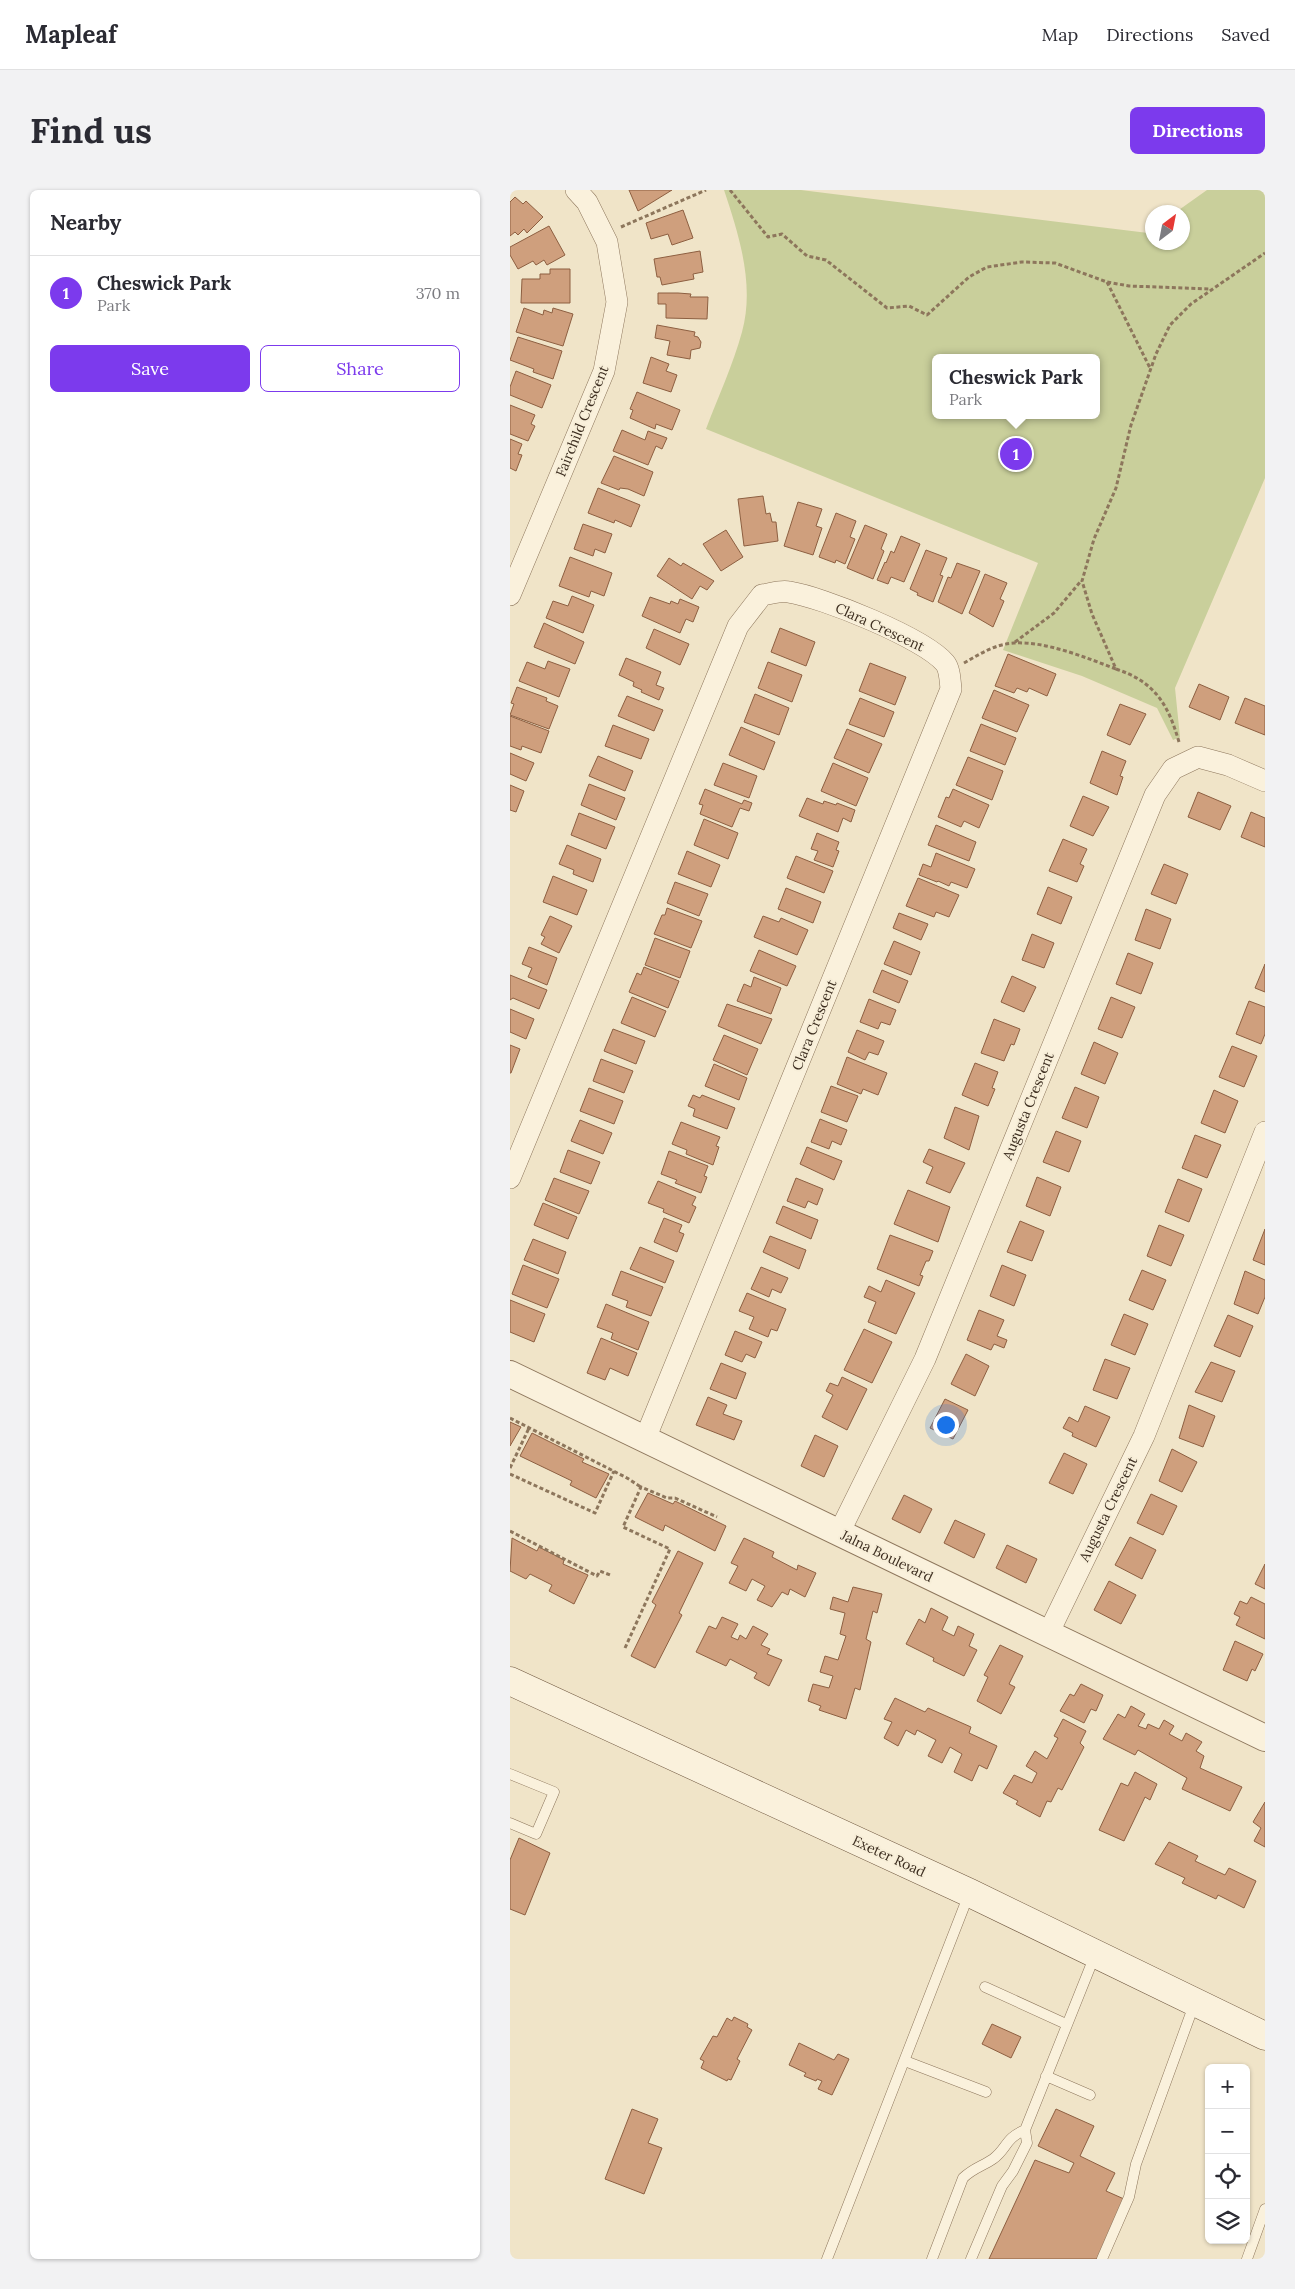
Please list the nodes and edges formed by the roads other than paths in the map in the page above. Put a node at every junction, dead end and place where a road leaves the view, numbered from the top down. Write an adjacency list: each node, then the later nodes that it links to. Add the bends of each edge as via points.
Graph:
1 (576, 190): 2 (street, Fairchild Crescent, via 587,202 607,242 617,302 604,371)
2 (510, 595)
3 (1265, 781): 8 (street, Augusta Crescent, via 1228,765 1198,757 1173,769 1155,794 926,1359)
4 (1265, 1132): 9 (street, Augusta Crescent, via 1144,1436)
5 (510, 1178): 7 (street, Clara Crescent, via 738,626 762,595 787,591 823,601 914,639 947,665 951,689)
6 (510, 1374): 7 (street, Jalna Boulevard)
7 (645, 1439): 8 (street, Jalna Boulevard)
8 (839, 1533): 9 (street, Jalna Boulevard)
9 (1048, 1634): 11 (street, Jalna Boulevard)
10 (510, 1681): 14 (main road, Exeter Road)
11 (1265, 1738)
12 (510, 1774): 13 (lane, via 554,1792 536,1834)
13 (510, 1823)
14 (970, 1893): 15 (main road, Exeter Road); 20 (lane)
15 (1095, 1954): 17 (main road, Exeter Road); 18 (lane)
16 (986, 1987): 18 (lane)
17 (1194, 2002): 19 (main road, Exeter Road); 29 (lane, via 1136,2164 1129,2196)
18 (1066, 2024): 21 (lane)
19 (1265, 2036)
20 (904, 2061): 22 (lane); 26 (lane)
21 (1046, 2076): 23 (lane); 24 (lane)
22 (986, 2092)
23 (1090, 2095)
24 (1024, 2130): 27 (lane, via 1012,2135 994,2158 972,2169 964,2178); 28 (lane, via 1027,2143 1002,2186)
25 (1265, 2209): 30 (lane)
26 (827, 2259)
27 (932, 2259)
28 (971, 2259)
29 (1102, 2259)
30 (1247, 2259)

